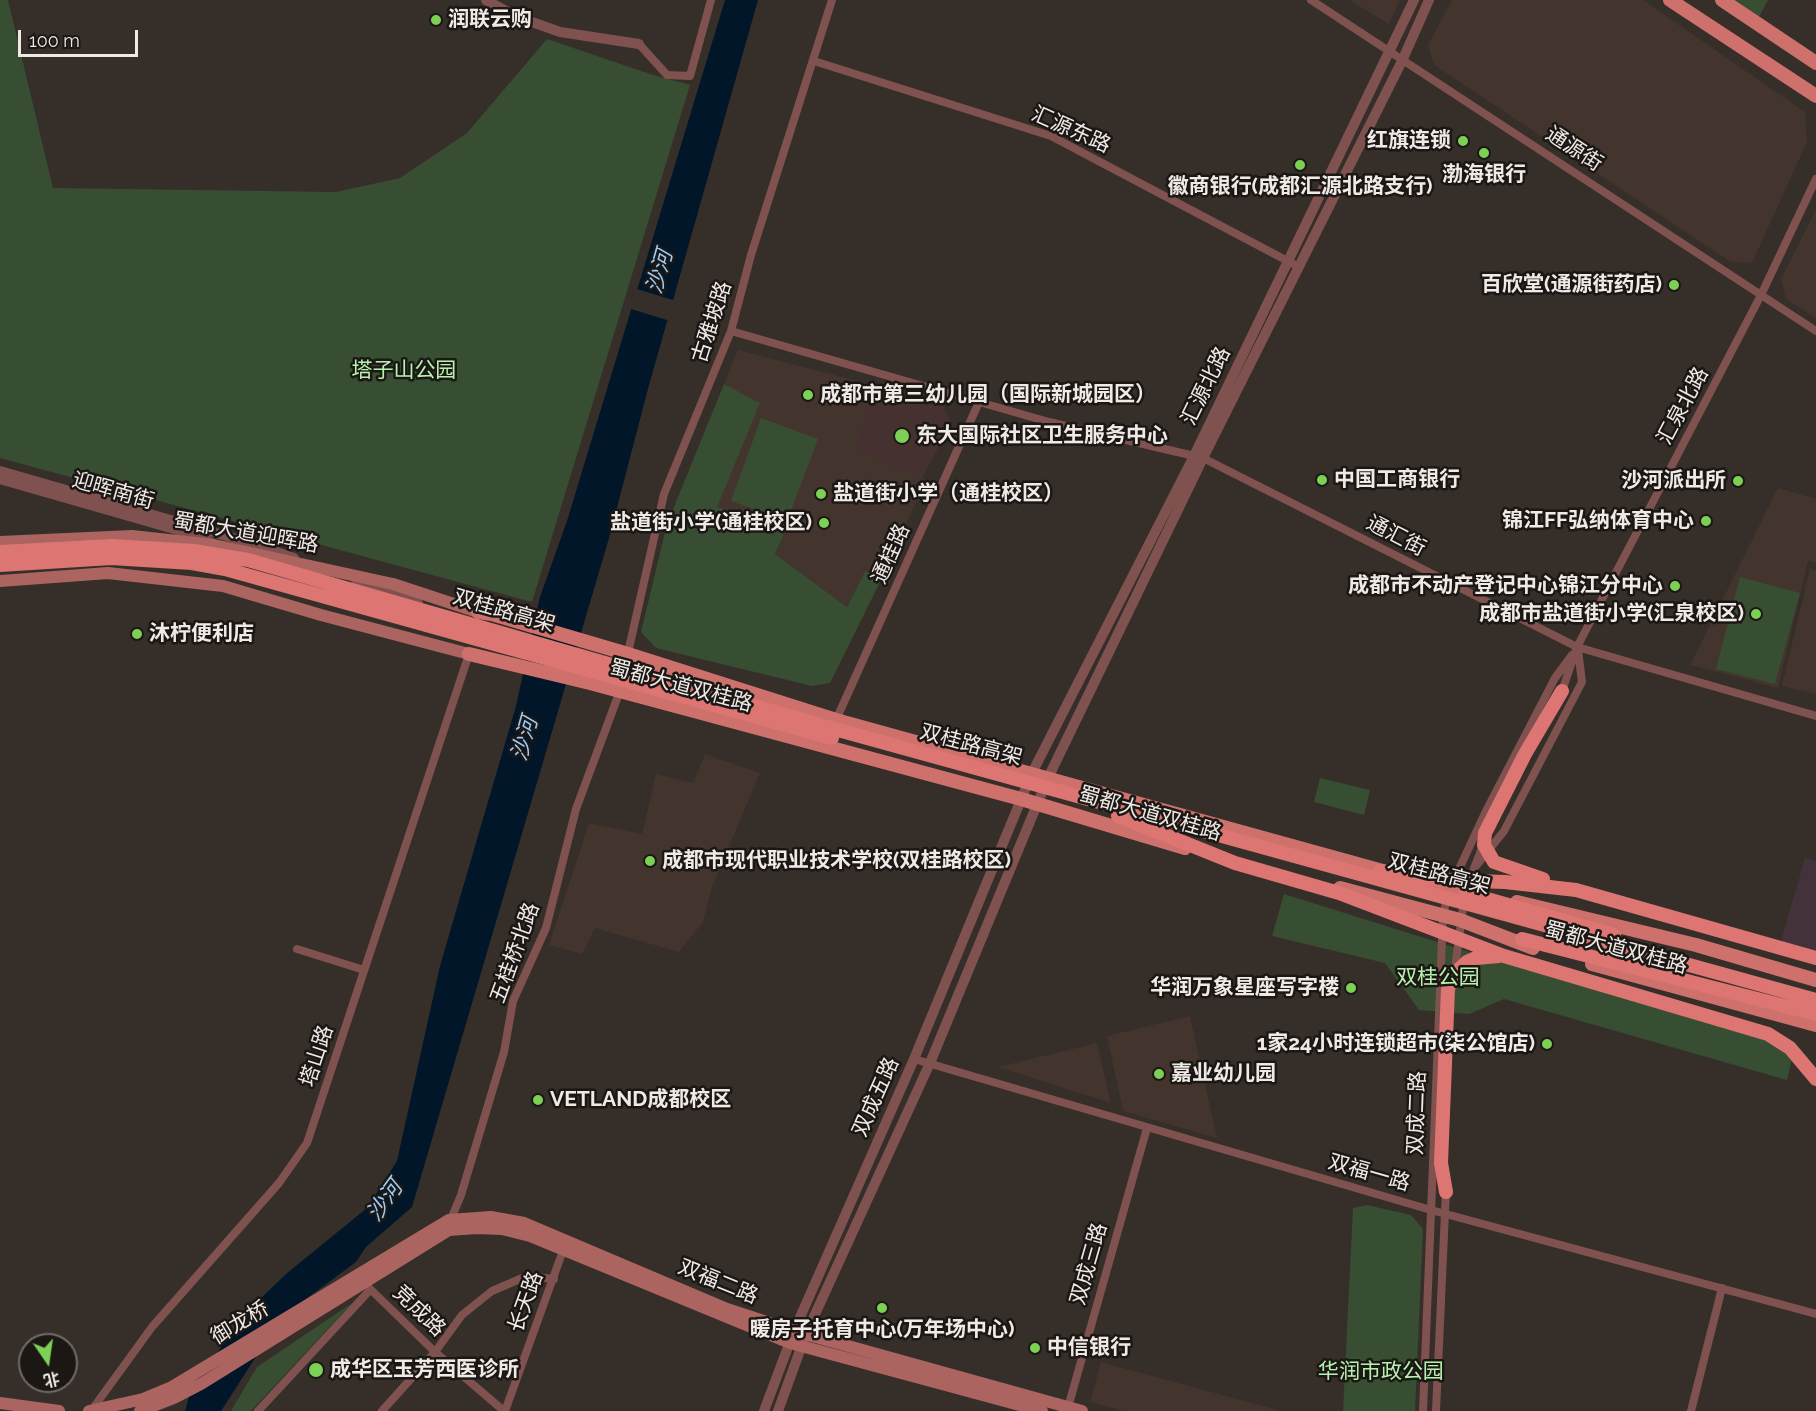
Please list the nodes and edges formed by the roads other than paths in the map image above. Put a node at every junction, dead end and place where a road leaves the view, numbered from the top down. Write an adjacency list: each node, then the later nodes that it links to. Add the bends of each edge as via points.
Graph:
1 (486, 0): 9 (street, via 515,16 560,32)
2 (711, 0): 9 (street, via 690,76 667,75)
3 (832, 0): 11 (street, 古雅坡路)
4 (1311, 0): 10 (street, 通源街)
5 (1414, 0): 10 (street, 汇源北路)
6 (1429, 0): 12 (street, 汇源北路)
7 (1670, 0): 14 (main road)
8 (1722, 0): 13 (main road)
9 (639, 44)
10 (1390, 53): 12 (street, 通源街); 16 (street, 汇源北路)
11 (814, 61): 16 (street, 汇源东路, via 1051,136); 19 (street, 古雅坡路, via 751,255)
12 (1402, 61): 17 (street, 汇源北路); 18 (street, 通源街)
13 (1816, 63)
14 (1816, 96)
15 (1816, 179): 18 (street, 汇泉北路)
16 (1288, 262): 17 (street, 汇源东路); 22 (street, 汇源北路)
17 (1299, 267): 22 (street, 汇源北路)
18 (1761, 296): 20 (street, 通源街); 32 (street, 汇泉北路)
19 (731, 331): 21 (street, 通汇街); 35 (street, 古雅坡路, via 664,494)
20 (1816, 331)
21 (979, 402): 22 (street, 通汇街); 39 (street, 通桂路)
22 (1198, 457): 32 (street, 通汇街); 40 (street, 汇源北路); 41 (street, 汇源北路)
23 (0, 471): 31 (street, via 254,544)
24 (0, 479): 26 (street, 迎晖南街, via 195,535)
25 (0, 542): 26 (main road, 蜀都大道迎晖路, via 132,536)
26 (214, 544): 31 (main road, 蜀都大道迎晖路, via 393,584)
27 (0, 550): 28 (highway)
28 (111, 552): 29 (highway); 31 (highway, 双桂路高架, via 221,555); 44 (highway, 双桂路高架, via 269,579)
29 (0, 565)
30 (0, 581): 34 (main road, via 108,573 223,586)
31 (481, 617): 34 (street, via 487,632); 35 (main road, 蜀都大道双桂路); 44 (highway, 双桂路高架, via 820,725)
32 (1577, 647): 36 (street, 汇泉北路); 38 (street, 通汇街); 45 (street, via 1582,682 1504,831); 46 (street, 汇泉北路, via 1555,678)
33 (484, 651): 34 (main road, 蜀都大道双桂路); 35 (street, via 502,642 593,667 615,666); 37 (main road, 蜀都大道双桂路)
34 (469, 654): 55 (street, 塔山路)
35 (628, 654): 37 (street, 五桂桥北路); 39 (main road, 蜀都大道双桂路)
36 (1562, 691): 45 (street, 汇泉北路); 47 (highway, via 1485,834 1486,850 1502,866)
37 (620, 692): 42 (main road, 蜀都大道双桂路); 66 (street, 五桂桥北路, via 576,809 546,928 513,1001 504,1052)
38 (1816, 716)
39 (836, 720): 40 (main road, 蜀都大道双桂路)
40 (1032, 773): 41 (main road, 蜀都大道双桂路); 42 (street, 汇源北路)
41 (1048, 778): 43 (street, 汇源北路); 46 (main road, 蜀都大道双桂路)
42 (1021, 799): 43 (main road, 蜀都大道双桂路); 59 (street, 双成五路)
43 (1039, 803): 49 (main road, 蜀都大道双桂路, via 1158,841); 60 (street, 双成五路)
44 (1120, 812): 47 (highway, via 1406,876); 53 (highway, via 1235,863 1339,893); 57 (highway, 双桂路高架)
45 (1470, 873): 48 (street, 汇泉北路)
46 (1449, 889): 48 (main road, 蜀都大道双桂路); 49 (street, 双成二路)
47 (1576, 890): 54 (highway)
48 (1466, 893): 50 (street, 双成二路); 56 (main road, 蜀都大道双桂路, via 1541,907); 57 (highway, via 1781,984)
49 (1443, 915): 50 (main road, 蜀都大道双桂路); 64 (street, 双成二路)
50 (1460, 920): 51 (main road); 58 (main road, 蜀都大道双桂路, via 1532,948); 63 (street, 双成二路)
51 (1522, 939): 57 (highway, via 1754,1000)
52 (297, 949): 55 (street)
53 (1504, 956): 61 (highway, via 1768,1034 1796,1053); 63 (highway, via 1467,962 1450,981 1441,1163)
54 (1816, 958)
55 (364, 970): 78 (street, 塔山路, via 307,1143 279,1184 152,1327)
56 (1816, 980)
57 (1815, 1006)
58 (1816, 1024)
59 (914, 1059): 60 (street, 双福一路); 72 (street, 双成五路)
60 (930, 1064): 62 (street, 双福一路); 72 (street, 双成五路)
61 (1816, 1079)
62 (1147, 1128): 64 (street, 双福一路); 76 (street, 双成三路)
63 (1446, 1192): 65 (street, 双成二路)
64 (1431, 1210): 65 (street, 双福一路); 86 (street, 双成二路)
65 (1445, 1212): 70 (street, 双福一路); 87 (street, 双成二路)
66 (449, 1225): 67 (main road, 双福二路, via 506,1219 524,1223); 69 (main road)
67 (566, 1245): 68 (street, 长天路); 72 (main road, 双福二路)
68 (554, 1279): 73 (street, via 526,1276 492,1291 462,1315); 81 (street, 长天路)
69 (363, 1283): 73 (street, 竞成路); 75 (main road, 御龙桥); 75 (main road, 御龙桥, via 201,1384); 79 (street)
70 (1722, 1288): 71 (street, 双福一路); 88 (street)
71 (1816, 1314)
72 (798, 1339): 76 (main road, 双福二路); 82 (street, 双成五路); 83 (street, 双成五路); 84 (main road, 双福二路)
73 (435, 1352): 80 (street); 81 (street, 竞成路)
74 (0, 1403): 77 (main road)
75 (142, 1407): 78 (main road)
76 (1067, 1409): 85 (main road, 双福二路)
77 (59, 1411)
78 (91, 1411)
79 (258, 1411)
80 (382, 1411)
81 (505, 1411)
82 (764, 1411)
83 (778, 1411)
84 (1042, 1411)
85 (1083, 1411)
86 (1423, 1411)
87 (1436, 1411)
88 (1691, 1411)

